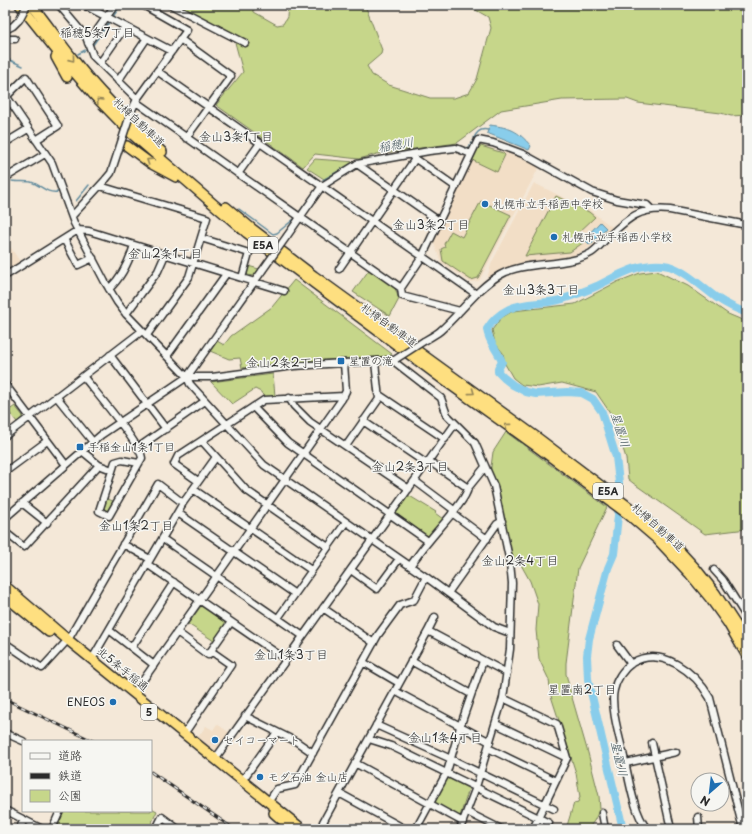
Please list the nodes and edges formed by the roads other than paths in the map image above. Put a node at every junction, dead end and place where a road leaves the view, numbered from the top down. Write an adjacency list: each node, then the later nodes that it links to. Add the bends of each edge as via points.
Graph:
1 (20, 5): 13 (highway, 札樽自動車道 / E5A)
2 (27, 5): 12 (street, bridge, via 19,20)
3 (32, 5): 99 (highway, 札樽自動車道 / E5A, one-way to 99, via 73,60 99,89 184,173 251,228)
4 (59, 5): 19 (street, via 86,37)
5 (84, 5): 10 (street)
6 (115, 5): 10 (street)
7 (144, 5): 8 (street); 17 (street, via 187,30)
8 (152, 5)
9 (172, 5): 18 (street)
10 (109, 19): 11 (street); 19 (street)
11 (125, 27): 14 (street); 21 (street)
12 (5, 30)
13 (44, 36): 23 (highway); 43 (highway, 札樽自動車道 / E5A, one-way to 13, via 121,123)
14 (147, 38): 20 (street); 24 (street)
15 (5, 39): 16 (street)
16 (15, 39)
17 (180, 39): 20 (street); 27 (street, via 231,76)
18 (245, 43)
19 (89, 46): 21 (street, via 93,56)
20 (172, 51): 22 (street)
21 (100, 63): 24 (street)
22 (157, 71): 26 (street); 27 (street)
23 (67, 77)
24 (118, 81): 26 (street)
25 (6, 96): 28 (street); 30 (street, via 26,77 58,126)
26 (136, 101): 29 (street); 40 (street, bridge, via 111,173)
27 (208, 107): 29 (street); 32 (street)
28 (28, 128): 30 (street); 31 (street)
29 (186, 138): 38 (street)
30 (36, 140): 34 (street)
31 (5, 143)
32 (260, 143): 38 (street); 41 (street)
33 (127, 146): 43 (highway, one-way to 33, via 150,163)
34 (45, 154): 39 (street); 46 (street, via 52,163)
35 (471, 154): 36 (street, via 456,148); 42 (street); 45 (street, via 478,140 493,143 523,154 592,192 617,200 647,205)
36 (413, 157): 37 (street); 42 (street); 44 (street)
37 (357, 164): 41 (street); 44 (street)
38 (238, 174): 47 (street)
39 (5, 178)
40 (100, 186): 46 (street); 52 (street, via 207,218)
41 (322, 186): 47 (street); 48 (street)
42 (456, 187): 49 (street)
43 (194, 188): 99 (highway, 札樽自動車道 / E5A, one-way to 43, via 516,433 308,280 246,233)
44 (394, 190): 48 (street); 49 (street)
45 (652, 210): 50 (street, via 670,210); 68 (street, via 632,216 591,253 501,274)
46 (72, 216): 51 (street)
47 (300, 218): 55 (street); 64 (street, bridge)
48 (372, 221): 55 (street); 57 (street)
49 (439, 221): 57 (street)
50 (747, 225)
51 (78, 230): 53 (street); 54 (street); 58 (street)
52 (201, 238): 59 (street); 63 (street, via 249,253)
53 (64, 239): 58 (street, via 78,265); 62 (street)
54 (134, 245): 56 (street); 66 (street, via 128,264)
55 (350, 253): 60 (street); 65 (street)
56 (165, 255): 59 (street); 70 (street, via 158,271)
57 (422, 257): 65 (street); 68 (street)
58 (93, 258): 66 (street)
59 (194, 264): 61 (street); 71 (street, via 189,278)
60 (339, 269)
61 (226, 274): 63 (street); 73 (street)
62 (5, 276)
63 (242, 278): 64 (street)
64 (254, 282): 67 (street); 78 (street)
65 (401, 288): 69 (street, via 402,296)
66 (109, 289): 70 (street)
67 (284, 291)
68 (476, 294): 69 (street)
69 (460, 311): 74 (street, bridge, via 439,332)
70 (126, 314): 71 (street)
71 (144, 333): 72 (street); 73 (street)
72 (110, 355): 77 (street); 85 (street)
73 (167, 356): 78 (street)
74 (394, 360): 75 (street); 91 (street, via 441,398 447,415)
75 (375, 362): 76 (street); 80 (street)
76 (344, 363): 78 (street, via 294,366 212,377); 82 (street)
77 (83, 376): 81 (street); 89 (street)
78 (187, 377): 84 (street); 85 (street)
79 (5, 384): 87 (street)
80 (378, 394): 88 (street, via 379,399); 95 (street)
81 (56, 396): 87 (street); 98 (street)
82 (344, 396): 83 (street); 93 (street)
83 (289, 398): 86 (street, via 264,400); 93 (street, via 310,422)
84 (205, 401): 90 (street); 92 (street)
85 (147, 403): 89 (street); 92 (street)
86 (253, 407): 90 (street); 103 (street, via 288,443)
87 (29, 417): 94 (street); 96 (street)
88 (363, 421): 100 (street); 106 (street)
89 (120, 422): 98 (street); 101 (street)
90 (226, 424): 97 (street); 112 (street, via 264,465)
91 (455, 424): 95 (street); 109 (street, via 475,443)
92 (166, 429): 101 (street)
93 (321, 429): 100 (street); 103 (street)
94 (5, 436)
95 (445, 439): 106 (street)
96 (47, 441): 107 (street); 111 (street)
97 (202, 441): 104 (street); 113 (street, via 178,456 174,464)
98 (92, 442): 102 (street)
99 (539, 444): 136 (highway, 札樽自動車道 / E5A, via 630,507)
100 (346, 446): 117 (street)
101 (139, 448): 105 (street, via 142,458)
102 (82, 451): 107 (street); 108 (street)
103 (303, 454): 112 (street); 123 (street)
104 (216, 457): 113 (street); 120 (street, via 246,490)
105 (139, 463): 110 (street, via 118,460); 110 (street, via 109,516 99,511)
106 (428, 463): 114 (street); 115 (street)
107 (66, 465): 118 (street)
108 (99, 465): 110 (street); 127 (street)
109 (485, 467): 115 (street); 125 (street, via 494,486)
110 (112, 470)
111 (5, 472)
112 (285, 480): 120 (street); 126 (street)
113 (198, 481): 116 (street)
114 (415, 481): 117 (street); 121 (street)
115 (468, 488): 121 (street, via 468,492)
116 (193, 489): 119 (street); 128 (street)
117 (409, 489): 123 (street)
118 (22, 503): 124 (street); 127 (street)
119 (183, 503): 122 (street); 134 (street, via 158,484)
120 (268, 505): 128 (street); 135 (street)
121 (453, 512): 131 (street); 133 (street)
122 (178, 513): 130 (street); 137 (street)
123 (391, 514): 132 (street); 133 (street)
124 (5, 518)
125 (502, 521): 131 (street); 160 (street, via 512,583)
126 (346, 522): 132 (street); 135 (street)
127 (46, 523): 129 (street, via 24,547)
128 (251, 528): 137 (street); 141 (street)
129 (5, 532)
130 (163, 538): 139 (street); 144 (street)
131 (487, 539): 148 (street)
132 (372, 540): 138 (street); 142 (street)
133 (428, 541): 140 (street)
134 (123, 544): 139 (street); 162 (street)
135 (328, 547): 141 (street)
136 (674, 550): 163 (highway, 札樽自動車道 / E5A, via 715,593); 169 (highway, 札樽自動車道 / E5A, via 728,623)
137 (234, 552): 144 (street); 149 (street)
138 (399, 559): 140 (street); 142 (street, via 377,590)
139 (149, 562): 146 (street); 157 (street)
140 (410, 566): 145 (street)
141 (311, 570): 149 (street)
142 (350, 570): 152 (street)
143 (714, 570): 155 (street)
144 (218, 576): 151 (street); 154 (street)
145 (426, 577): 148 (street); 165 (street, via 414,600 400,605)
146 (174, 582): 151 (street); 167 (street)
147 (5, 586): 162 (highway, 北5条手稲通 / 5)
148 (448, 593): 160 (street, via 494,627)
149 (295, 594): 154 (street)
150 (5, 596): 162 (highway, 北5条手稲通 / 5)
151 (200, 600): 156 (street); 159 (street)
152 (323, 608): 161 (street); 165 (street)
153 (435, 617): 158 (street)
154 (278, 618): 161 (street)
155 (747, 618)
156 (231, 622): 168 (street); 171 (street)
157 (109, 630): 167 (street); 170 (street)
158 (428, 631): 172 (street); 173 (street)
159 (177, 632): 168 (street, via 208,655); 176 (street)
160 (510, 633): 177 (street)
161 (303, 636): 171 (street)
162 (66, 642): 164 (street, via 42,668); 170 (highway, 北5条手稲通 / 5); 226 (highway, 北5条手稲通 / 5)
163 (747, 642)
164 (5, 643)
165 (374, 643): 174 (street)
166 (617, 644): 175 (street)
167 (132, 647): 176 (street)
168 (211, 651): 189 (street, via 231,665)
169 (747, 656)
170 (92, 659): 180 (highway, 北5条手稲通 / 5)
171 (285, 659): 183 (street)
172 (411, 661): 178 (street); 181 (street)
173 (483, 661): 177 (street); 181 (street)
174 (363, 662): 178 (street); 195 (street)
175 (631, 664): 201 (street, via 619,678 613,698); 238 (street, via 648,657 658,657 687,671 703,686 712,705)
176 (154, 665): 180 (street)
177 (507, 673): 182 (street)
178 (399, 683): 179 (street)
179 (395, 691): 185 (street); 186 (street)
180 (134, 693): 189 (highway, 北5条手稲通 / 5)
181 (471, 694): 186 (street)
182 (503, 698): 184 (street); 197 (street, via 557,724)
183 (245, 716): 187 (street); 198 (street)
184 (496, 724): 193 (street); 197 (street)
185 (376, 725): 190 (street); 199 (street)
186 (460, 727): 193 (street); 199 (street)
187 (277, 732): 195 (street); 204 (street)
188 (5, 733): 191 (street)
189 (184, 734): 198 (highway, 北5条手稲通 / 5)
190 (369, 739): 200 (street); 202 (street, via 391,746)
191 (22, 741)
192 (652, 743): 196 (street)
193 (489, 745): 203 (street); 205 (street)
194 (676, 752): 196 (street)
195 (313, 753): 208 (street, via 295,785 277,789)
196 (655, 757): 201 (street); 236 (street)
197 (566, 758): 205 (street)
198 (215, 759): 204 (highway, 北5条手稲通 / 5)
199 (452, 759): 202 (street); 203 (street)
200 (356, 763): 207 (street); 209 (street)
201 (626, 763): 235 (street, via 636,805)
202 (447, 772): 206 (street); 209 (street)
203 (480, 772): 206 (street); 210 (street)
204 (242, 781): 208 (highway, 北5条手稲通 / 5)
205 (556, 782): 210 (street)
206 (476, 787): 214 (street); 217 (street)
207 (339, 793): 228 (street, via 323,822); 229 (street)
208 (269, 801): 227 (highway, 北5条手稲通 / 5)
209 (430, 804): 219 (street); 230 (street)
210 (545, 804): 211 (street); 217 (street)
211 (554, 809)
212 (5, 810): 218 (street)
213 (60, 812): 223 (street)
214 (467, 812): 219 (street); 232 (street)
215 (602, 813): 234 (street)
216 (698, 816): 237 (street)
217 (539, 818): 220 (street); 233 (street)
218 (24, 820): 221 (street); 222 (street)
219 (463, 822): 231 (street)
220 (549, 823)
221 (19, 829)
222 (42, 829)
223 (52, 829)
224 (156, 829): 225 (street, via 162,817)
225 (178, 829)
226 (292, 829)
227 (302, 829)
228 (332, 829)
229 (405, 829)
230 (416, 829)
231 (460, 829)
232 (501, 829)
233 (533, 829)
234 (605, 829)
235 (648, 829)
236 (671, 829)
237 (699, 829)
238 (743, 829)

